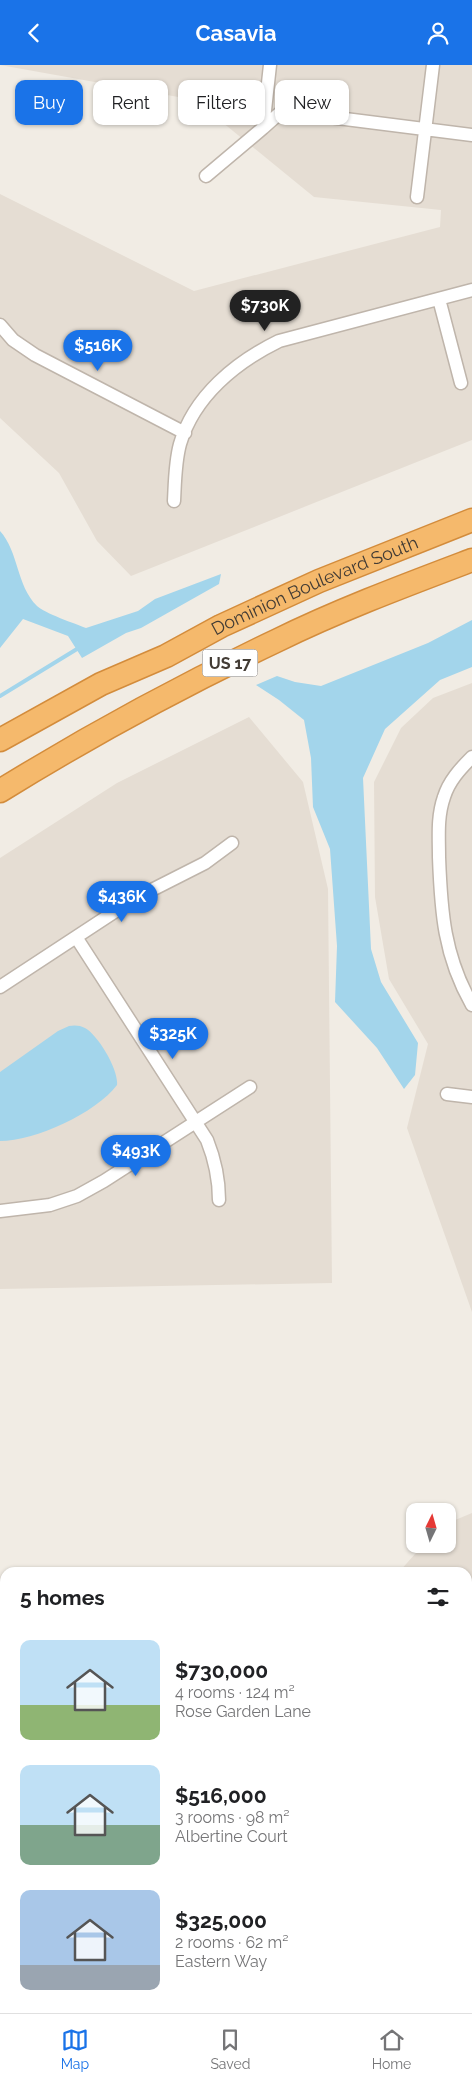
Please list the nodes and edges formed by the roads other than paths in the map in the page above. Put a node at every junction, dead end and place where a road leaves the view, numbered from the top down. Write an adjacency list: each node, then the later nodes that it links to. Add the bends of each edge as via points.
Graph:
1 (270, 65): 3 (street)
2 (433, 65): 4 (street)
3 (263, 127): 4 (street, via 282,111); 6 (street)
4 (425, 129): 5 (street); 7 (street)
5 (472, 135)
6 (206, 176)
7 (417, 197)
8 (472, 290): 9 (street)
9 (439, 299): 11 (street); 12 (street, via 279,341 255,353 236,366 203,400)
10 (0, 325): 12 (street, via 13,340 35,355)
11 (461, 383)
12 (185, 433): 13 (street, via 177,461)
13 (174, 501)
14 (472, 520): 16 (highway, Dominion Boulevard South / US 17, via 320,581 221,626 166,656 101,684)
15 (472, 560): 18 (highway, Dominion Boulevard South / US 17, via 277,640 148,705)
16 (0, 740)
17 (472, 757): 22 (street, via 449,785 438,821 441,904 447,946)
18 (0, 791)
19 (232, 843): 20 (street, via 205,863 134,899)
20 (76, 937): 21 (street); 26 (street)
21 (0, 987)
22 (472, 1005)
23 (250, 1087): 26 (street)
24 (448, 1094): 25 (street)
25 (472, 1097)
26 (197, 1122): 27 (street, via 215,1159); 28 (street, via 77,1196 50,1205)
27 (219, 1200)
28 (0, 1211)

